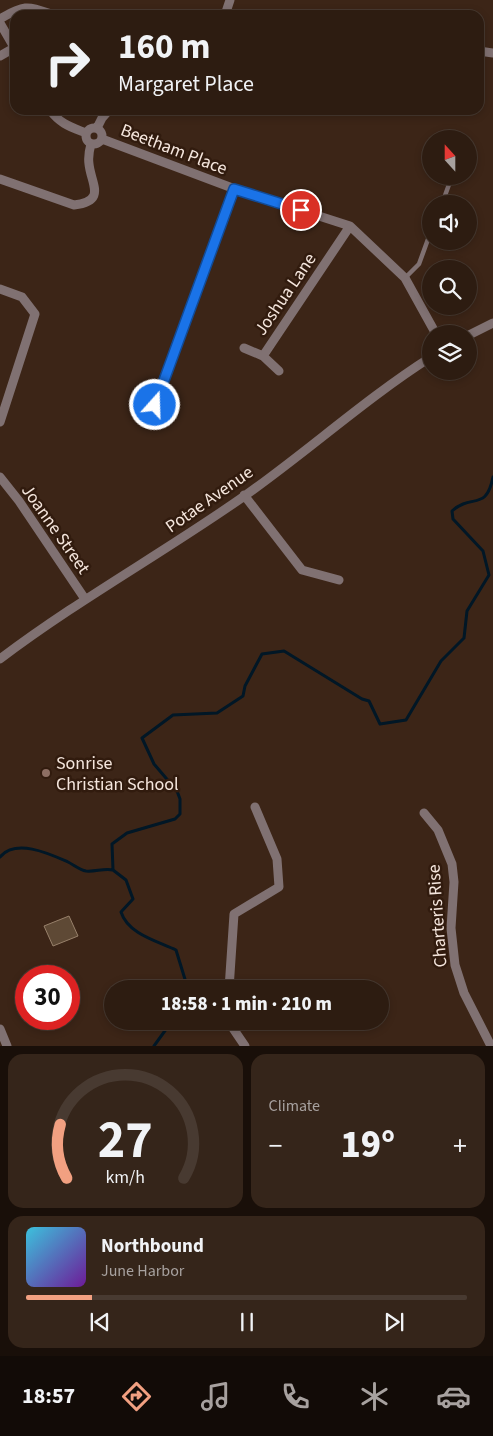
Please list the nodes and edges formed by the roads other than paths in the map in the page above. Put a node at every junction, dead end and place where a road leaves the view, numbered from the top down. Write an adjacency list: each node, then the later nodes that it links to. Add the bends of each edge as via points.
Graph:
1 (18, 10): 2 (street)
2 (37, 10)
3 (0, 24): 4 (street)
4 (10, 40)
5 (54, 115): 8 (street, via 67,126)
6 (105, 115): 7 (street)
7 (97, 128): 8 (street); 9 (street)
8 (86, 133): 10 (street, via 86,140)
9 (102, 139): 10 (street); 12 (street, Beetham Place)
10 (91, 144): 11 (street, via 89,165 96,186 93,197 86,203 74,204)
11 (0, 179)
12 (234, 189): 13 (street, Beetham Place); 24 (street)
13 (350, 226): 15 (street); 21 (street, Joshua Lane)
14 (424, 250): 15 (lane, via 419,264)
15 (405, 278): 18 (street)
16 (0, 290): 25 (street, via 22,297 35,314)
17 (493, 323): 19 (street)
18 (431, 325)
19 (477, 331)
20 (244, 348): 21 (street, Joshua Lane)
21 (263, 356): 23 (street, Joshua Lane)
22 (422, 363): 27 (street, Potae Avenue, via 373,396)
23 (279, 371)
24 (155, 405)
25 (0, 422)
26 (0, 477): 29 (street, Joanne Street)
27 (244, 496): 28 (street, via 302,570); 29 (street, Potae Avenue)
28 (339, 580)
29 (85, 599): 30 (street, Potae Avenue)
30 (0, 659)
31 (255, 807): 33 (street, via 277,859 279,887 234,914)
32 (424, 813): 38 (street, Charteris Rise, via 438,830 452,864 451,928 455,965 464,993)
33 (230, 980)
34 (0, 1029): 36 (street)
35 (234, 1030): 37 (street)
36 (7, 1046)
37 (245, 1046)
38 (491, 1046)

